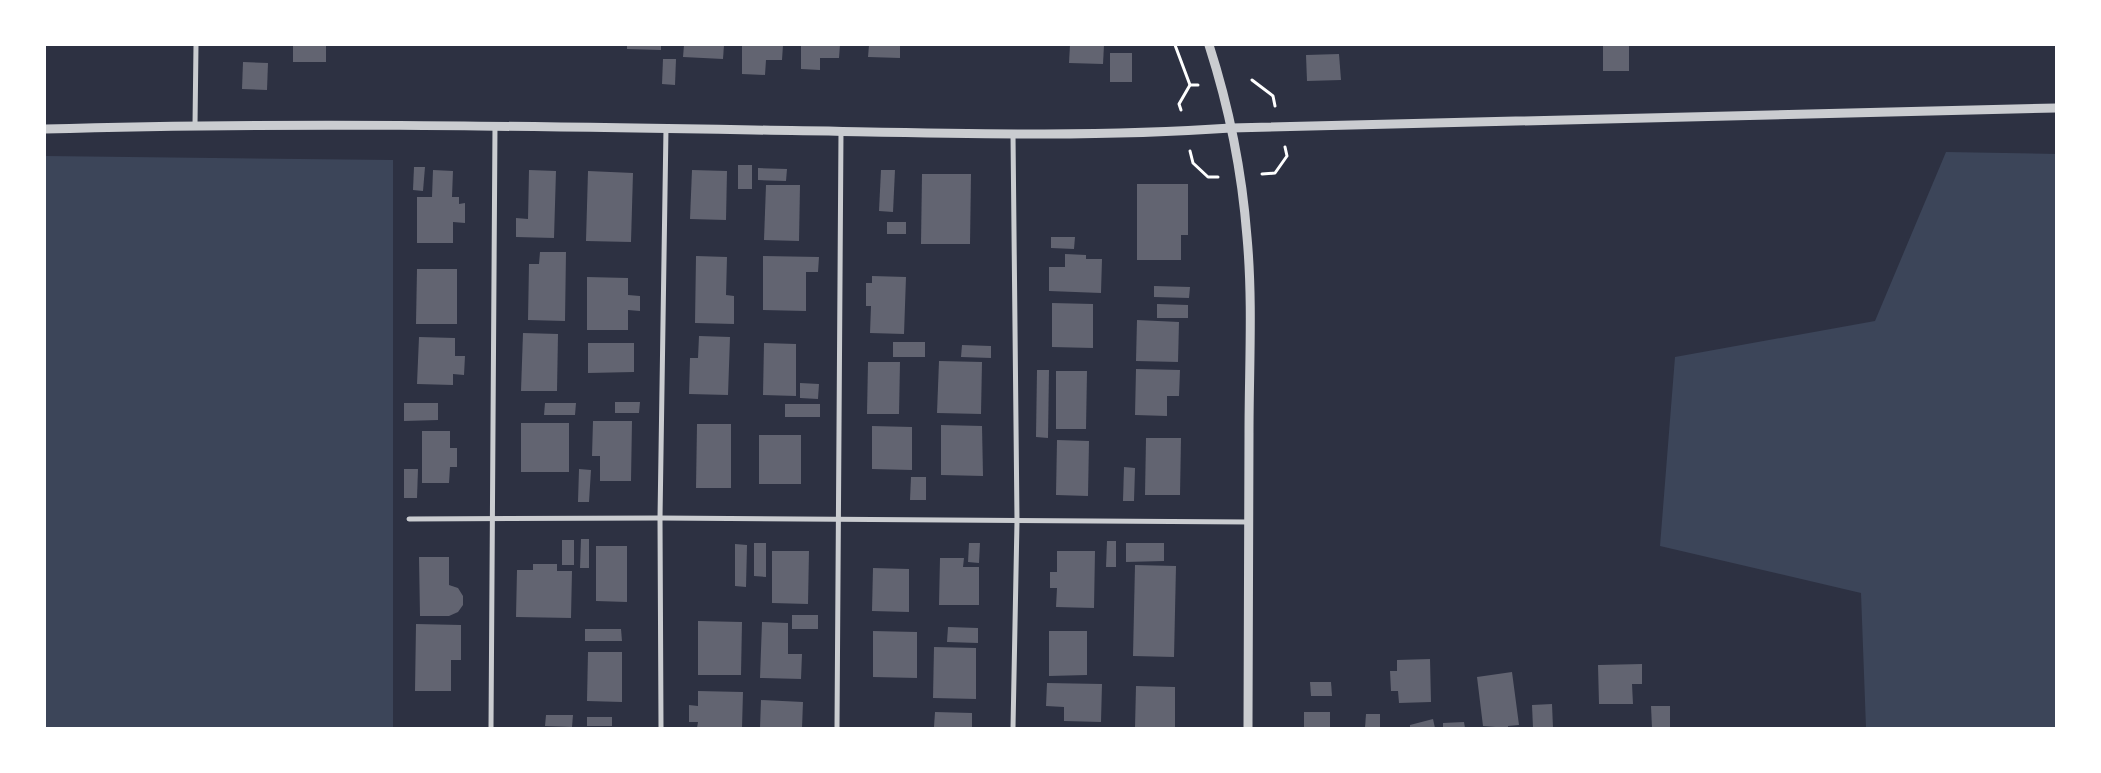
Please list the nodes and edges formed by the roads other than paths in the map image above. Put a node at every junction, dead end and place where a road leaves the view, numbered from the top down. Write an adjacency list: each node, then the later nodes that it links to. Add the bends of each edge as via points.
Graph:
1 (196, 45): 4 (street)
2 (1209, 45): 8 (street)
3 (2056, 108): 8 (street)
4 (195, 125): 5 (street); 6 (street)
5 (495, 125): 7 (street); 11 (street)
6 (45, 128)
7 (666, 128): 9 (street); 13 (street)
8 (1231, 128): 10 (street, via 1120,134); 16 (street, via 1247,238)
9 (840, 131): 10 (street); 14 (street)
10 (1013, 134): 15 (street)
11 (492, 517): 12 (street); 13 (street); 17 (street)
12 (409, 518)
13 (660, 518): 14 (street); 18 (street)
14 (838, 520): 15 (street); 19 (street)
15 (1016, 521): 16 (street); 20 (street)
16 (1249, 522): 21 (street)
17 (491, 728)
18 (662, 728)
19 (838, 728)
20 (1013, 728)
21 (1248, 728)

